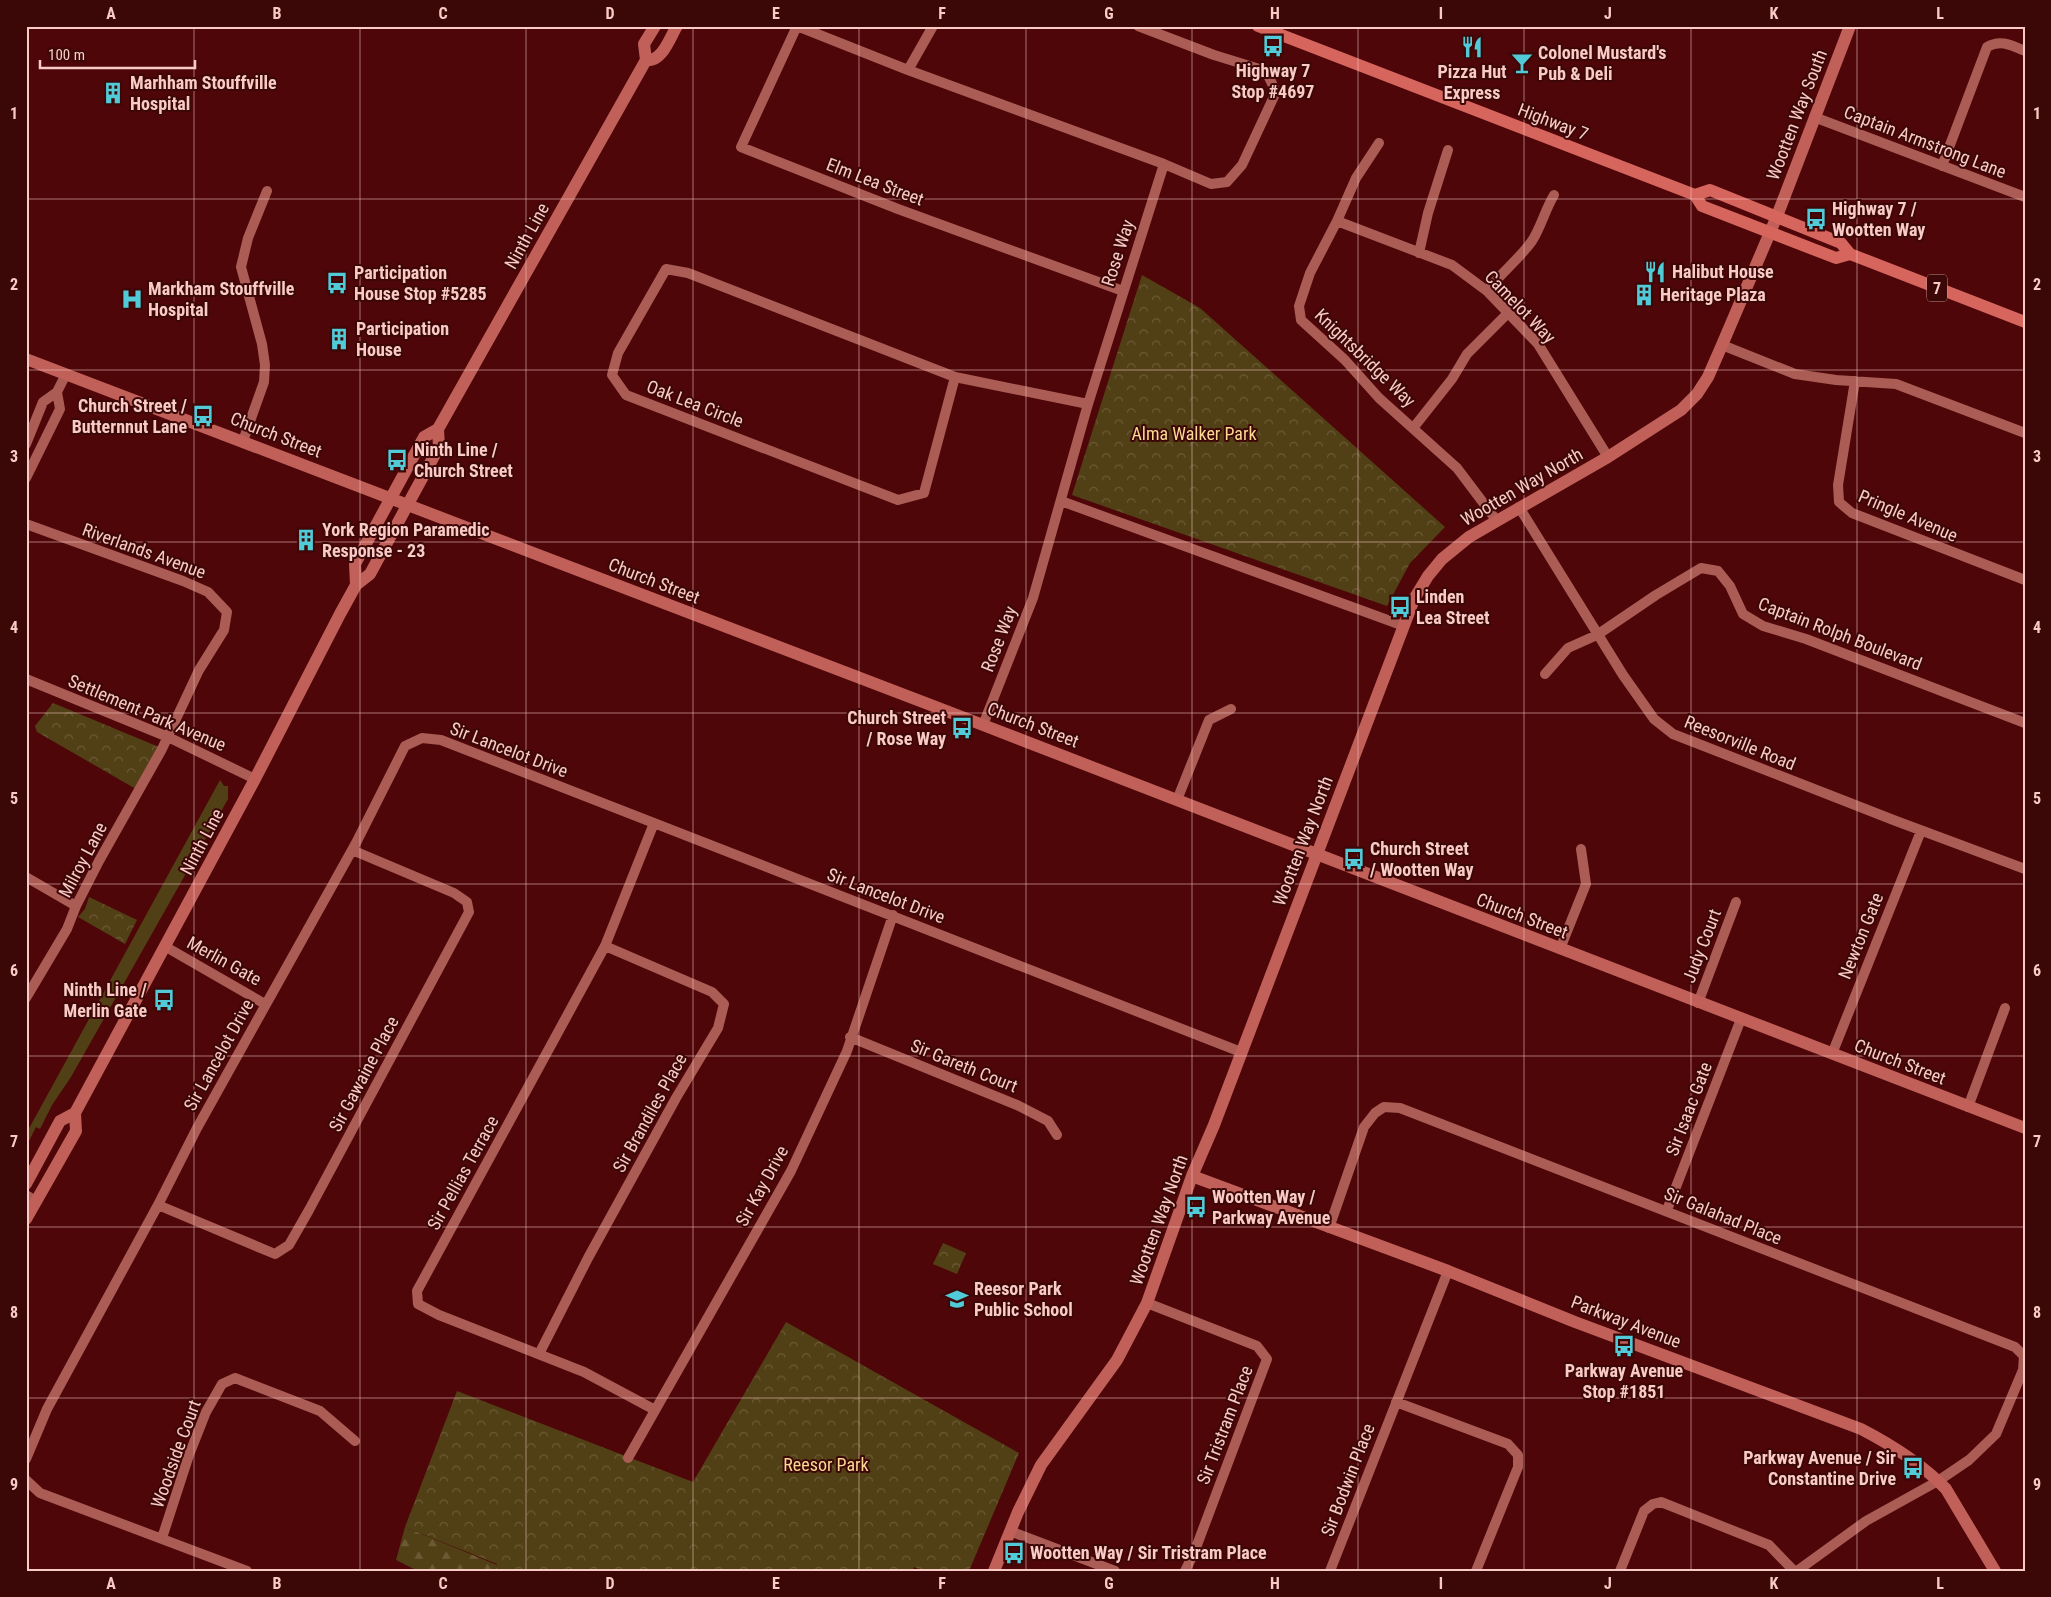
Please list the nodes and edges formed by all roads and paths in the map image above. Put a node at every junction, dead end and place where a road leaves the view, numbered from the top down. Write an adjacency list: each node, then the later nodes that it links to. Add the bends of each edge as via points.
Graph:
1 (654, 26): 9 (street, Ninth Line, via 644,44)
2 (677, 26): 9 (street, Ninth Line, via 660,56)
3 (797, 26): 10 (street); 25 (street, Elm Lea Street, via 741,148 898,210)
4 (933, 26): 10 (street)
5 (1138, 26): 14 (street, via 1266,72 1276,92 1242,165 1227,182 1211,184)
6 (1258, 26): 18 (main road, Highway 7 / 7)
7 (1850, 26): 11 (street, Wootten Way South)
8 (2025, 51): 15 (street, via 1995,42 1987,48)
9 (646, 60): 37 (street, Ninth Line)
10 (908, 70): 14 (street)
11 (1814, 117): 15 (street, Captain Armstrong Lane); 20 (street, Wootten Way South)
12 (1379, 143): 21 (street, Knightsbridge Way, via 1356,178)
13 (1448, 150): 23 (street)
14 (1164, 164): 25 (street, Rose Way)
15 (1942, 166): 19 (street, Captain Armstrong Lane)
16 (267, 191): 39 (street, via 248,238 241,267 265,365 264,382)
17 (1554, 195): 26 (street, via 1538,232)
18 (1695, 196): 20 (main road, Highway 7 / 7, via 1710,190); 22 (main road, Highway 7 / 7, via 1702,206)
19 (2025, 197)
20 (1777, 216): 22 (street, Wootten Way South); 24 (main road, Highway 7 / 7, via 1842,243)
21 (1337, 221): 23 (street, Camelot Way); 36 (street, Knightsbridge Way, via 1310,272 1299,306 1301,320)
22 (1770, 232): 24 (main road, Highway 7 / 7, via 1836,258); 29 (street, Wootten Way North)
23 (1419, 253): 26 (street, Camelot Way, via 1452,266)
24 (1850, 254): 28 (main road, Highway 7 / 7)
25 (1122, 291): 35 (street, Rose Way)
26 (1488, 291): 27 (street, Camelot Way)
27 (1508, 313): 36 (street, via 1467,354); 41 (street, Camelot Way, via 1538,344)
28 (2025, 322)
29 (1722, 345): 33 (street, via 1795,374); 41 (street, Wootten Way North, via 1708,377 1682,410)
30 (26, 359): 31 (street, Church Street)
31 (66, 374): 34 (street); 39 (street, Church Street)
32 (955, 377): 32 (street, Oak Lea Circle, via 924,493 898,500 626,396 612,375 618,354 666,269 688,273); 35 (street, Oak Lea Circle)
33 (1855, 381): 38 (street, via 1896,384); 49 (street, Pringle Avenue, via 1838,485 1839,502 1852,513)
34 (57, 392): 40 (street, via 44,402); 42 (street, via 60,410)
35 (1088, 404): 44 (street, Rose Way)
36 (1414, 428): 47 (street, Knightsbridge Way, via 1457,468)
37 (438, 429): 43 (street, Ninth Line, via 424,437); 45 (street, Ninth Line, via 439,447)
38 (2025, 433)
39 (243, 441): 43 (street, Church Street)
40 (26, 444)
41 (1608, 457): 46 (street, Wootten Way North)
42 (26, 478)
43 (390, 499): 45 (street, Church Street); 50 (street, Ninth Line, via 355,564)
44 (1061, 501): 51 (street); 57 (street, Rose Way, via 1033,598)
45 (407, 506): 50 (street, Ninth Line, via 370,574); 57 (street, Church Street)
46 (1519, 507): 47 (street, Wootten Way North); 52 (street, Reesorville Road)
47 (1497, 521): 51 (street, Wootten Way North, via 1442,558 1414,599)
48 (26, 524): 58 (street, Riverlands Avenue, via 200,588 218,600 227,612 224,630 200,670)
49 (2025, 580)
50 (356, 585): 59 (street, Ninth Line)
51 (1404, 626): 65 (street, Wootten Way North)
52 (1597, 635): 53 (street, Captain Rolph Boulevard, via 1568,648); 56 (street, Captain Rolph Boulevard, via 1702,568 1718,571 1730,586 1743,614 1762,626 1806,639); 62 (street, Reesorville Road, via 1654,719 1673,734)
53 (1544, 674)
54 (26, 679): 58 (street, Settlement Park Avenue)
55 (1231, 709): 60 (street, via 1209,720)
56 (2025, 723)
57 (983, 725): 60 (street, Church Street)
58 (168, 737): 59 (street, Settlement Park Avenue); 69 (street, Milroy Lane)
59 (255, 780): 72 (street, Ninth Line)
60 (1177, 800): 65 (street, Church Street)
61 (654, 823): 64 (street, Sir Lancelot Drive, via 441,740 422,738 405,746); 70 (street, Sir Lancelot Drive); 71 (street, Sir Pellias Terrace)
62 (1921, 831): 66 (street, Reesorville Road); 81 (street, Newton Gate)
63 (1581, 849): 73 (street, via 1586,884)
64 (352, 850): 76 (street, Sir Lancelot Drive); 90 (street, Sir Gawaine Place, via 454,893 467,902 469,912 309,1210 289,1245 275,1254)
65 (1316, 854): 73 (street, Church Street); 80 (street, Wootten Way North)
66 (2025, 869)
67 (26, 877): 69 (street)
68 (1736, 902): 75 (street, Judy Court)
69 (76, 906): 74 (street, Milroy Lane, via 67,929)
70 (893, 915): 79 (street, Sir Kay Drive); 80 (street, Sir Lancelot Drive)
71 (605, 946): 96 (street, Sir Brandiles Place, via 712,992 724,1004 718,1028 652,1141); 96 (street, Sir Pellias Terrace, via 416,1291 418,1304 439,1315)
72 (166, 947): 76 (street, Merlin Gate); 83 (street, Ninth Line)
73 (1560, 949): 75 (street, Church Street)
74 (26, 998)
75 (1698, 1003): 78 (street, Church Street)
76 (266, 1004): 90 (street, Sir Lancelot Drive)
77 (2005, 1008): 82 (street)
78 (1741, 1019): 81 (street, Church Street); 91 (street, Sir Isaac Gate)
79 (850, 1037): 85 (street, Sir Gareth Court, via 1017,1105 1048,1121); 98 (street, Sir Kay Drive, via 847,1051 791,1171)
80 (1241, 1052): 86 (street, Wootten Way North)
81 (1832, 1054): 82 (street, Church Street)
82 (1968, 1107): 84 (street, Church Street)
83 (75, 1113): 87 (street, Ninth Line, via 60,1121); 88 (street, Ninth Line, via 76,1131)
84 (2025, 1128)
85 (1057, 1135)
86 (1192, 1176): 93 (street, Parkway Avenue); 95 (street, Wootten Way North)
87 (27, 1180): 88 (street)
88 (44, 1187): 89 (street, Ninth Line)
89 (31, 1198): 92 (street, Ninth Line)
90 (158, 1204): 101 (street, Sir Lancelot Drive, via 47,1409)
91 (1667, 1210): 93 (street, Sir Galahad Place, via 1400,1108 1384,1108 1364,1127); 103 (street, Sir Galahad Place, via 2016,1347 2024,1356 2023,1370 1996,1434 1969,1460)
92 (26, 1219)
93 (1329, 1228): 94 (street, Parkway Avenue)
94 (1448, 1270): 97 (street, Sir Bodwin Place); 103 (street, Parkway Avenue, via 1575,1322 1861,1429 1891,1446)
95 (1147, 1303): 104 (street, Wootten Way North, via 1117,1360 1040,1465); 109 (street, Sir Tristram Place, via 1257,1346 1267,1359)
96 (539, 1354): 98 (street, Sir Pellias Terrace, via 584,1372)
97 (1396, 1402): 110 (street, Sir Bodwin Place); 111 (street, via 1508,1444 1518,1455 1518,1467)
98 (655, 1410): 100 (street, Sir Kay Drive)
99 (355, 1441): 105 (street, Woodside Court, via 320,1411 235,1378 222,1384 206,1412 189,1455)
100 (628, 1458)
101 (26, 1459)
102 (26, 1480): 105 (street, via 40,1493)
103 (1938, 1481): 113 (street, Sir Galahad Place, via 1866,1521); 114 (street, Parkway Avenue)
104 (1010, 1531): 107 (street, Wootten Way North); 108 (street)
105 (162, 1538): 106 (street)
106 (247, 1571)
107 (994, 1571)
108 (1115, 1571)
109 (1185, 1571)
110 (1330, 1571)
111 (1476, 1571)
112 (1620, 1571): 113 (street, via 1644,1510 1660,1502 1769,1545)
113 (1796, 1571)
114 (1995, 1571)

